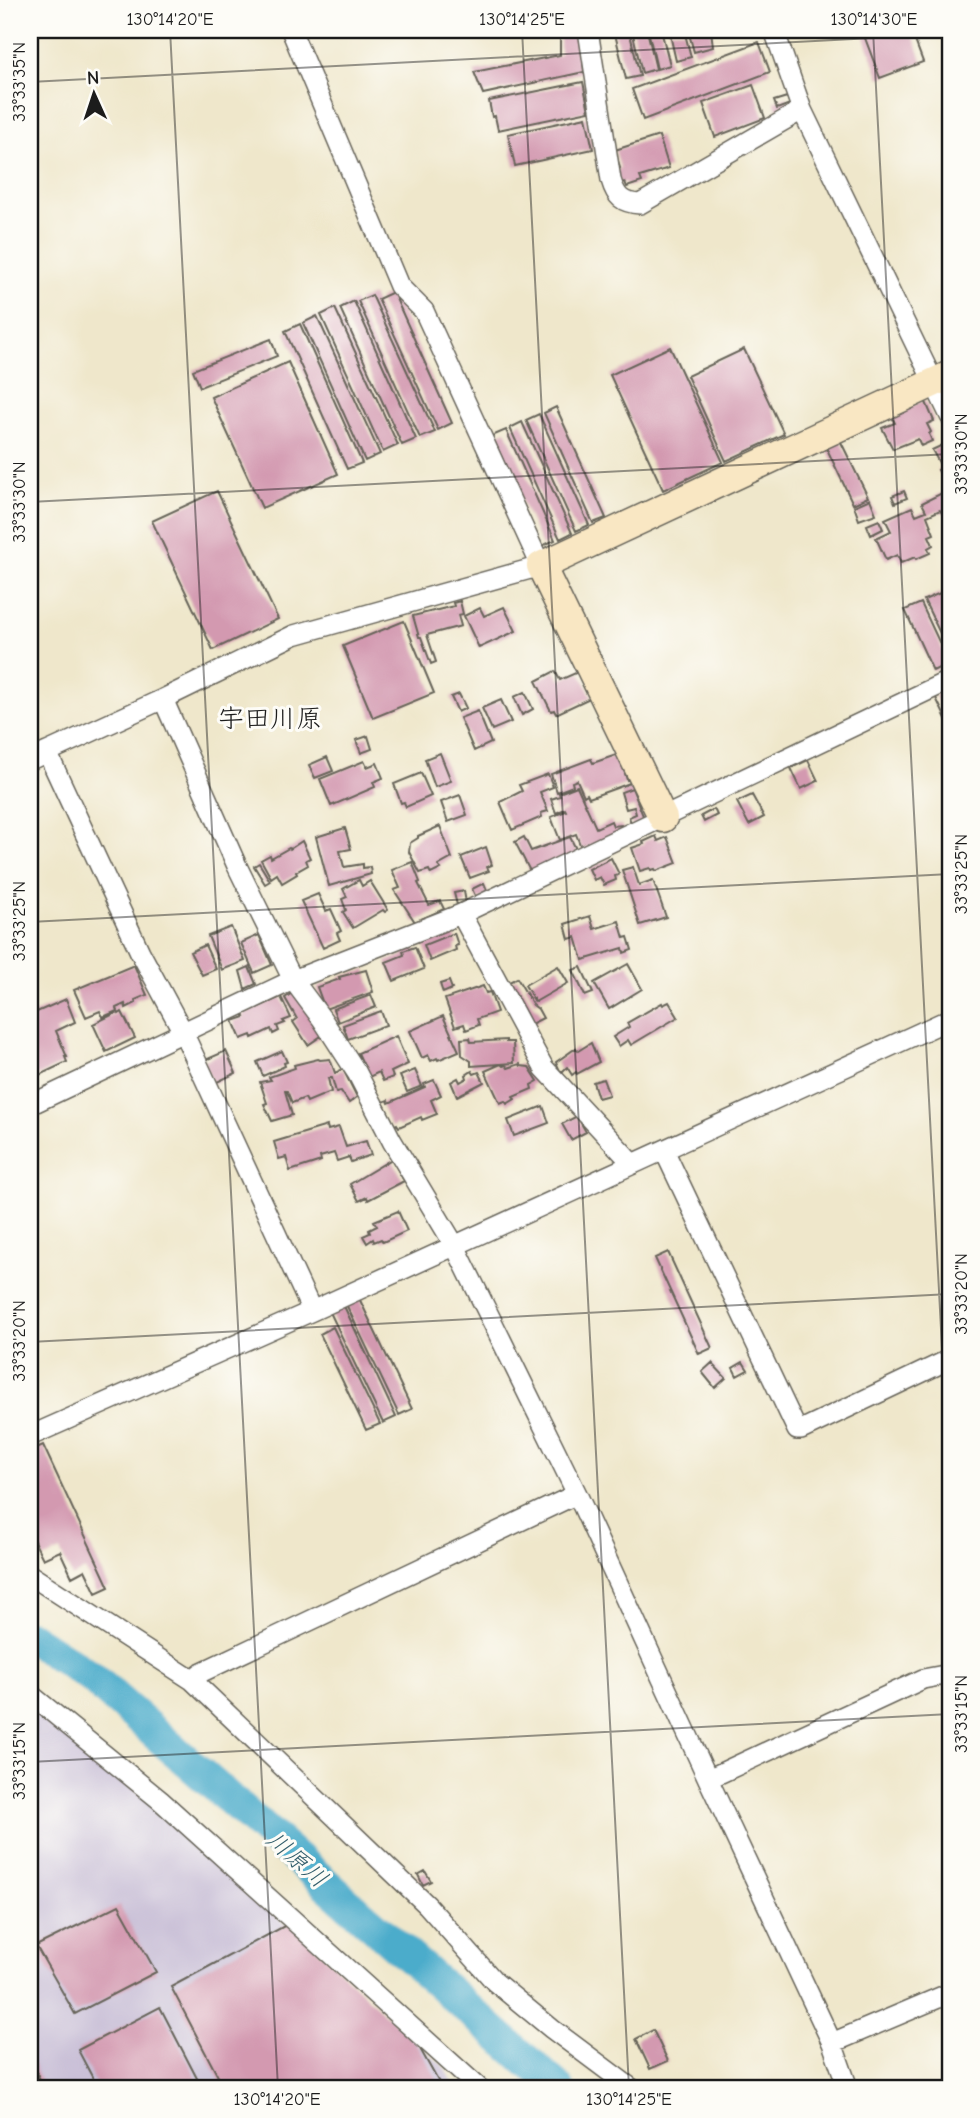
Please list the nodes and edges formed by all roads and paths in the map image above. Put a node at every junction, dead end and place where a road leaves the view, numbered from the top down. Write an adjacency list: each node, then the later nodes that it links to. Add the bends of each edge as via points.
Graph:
1 (291, 30): 7 (street, via 399,286 424,311)
2 (588, 30): 4 (street, via 611,180 620,200 640,204)
3 (774, 30): 4 (street)
4 (802, 110): 5 (street)
5 (942, 379): 6 (street); 7 (street)
6 (950, 416)
7 (541, 566): 9 (street, via 294,635); 11 (street)
8 (950, 680): 11 (street)
9 (163, 699): 10 (street); 13 (street)
10 (38, 756): 15 (street)
11 (663, 818): 12 (street)
12 (461, 914): 13 (street); 18 (street, via 544,1068)
13 (293, 980): 15 (street); 19 (street, via 357,1073)
14 (950, 1019): 17 (street)
15 (183, 1032): 16 (street); 20 (street)
16 (30, 1105)
17 (664, 1150): 18 (street); 21 (street, via 797,1430)
18 (633, 1164): 19 (street)
19 (455, 1246): 20 (street); 23 (street)
20 (312, 1311): 22 (street)
21 (950, 1359)
22 (30, 1436)
23 (577, 1494): 26 (street); 28 (street)
24 (30, 1575): 26 (street)
25 (950, 1674): 28 (street, via 923,1679)
26 (192, 1680): 32 (street, via 427,1905 495,1982)
27 (30, 1694): 31 (street, via 160,1800)
28 (708, 1779): 30 (street)
29 (950, 1993): 30 (street)
30 (832, 2043): 33 (street)
31 (479, 2088)
32 (631, 2088)
33 (848, 2088)

